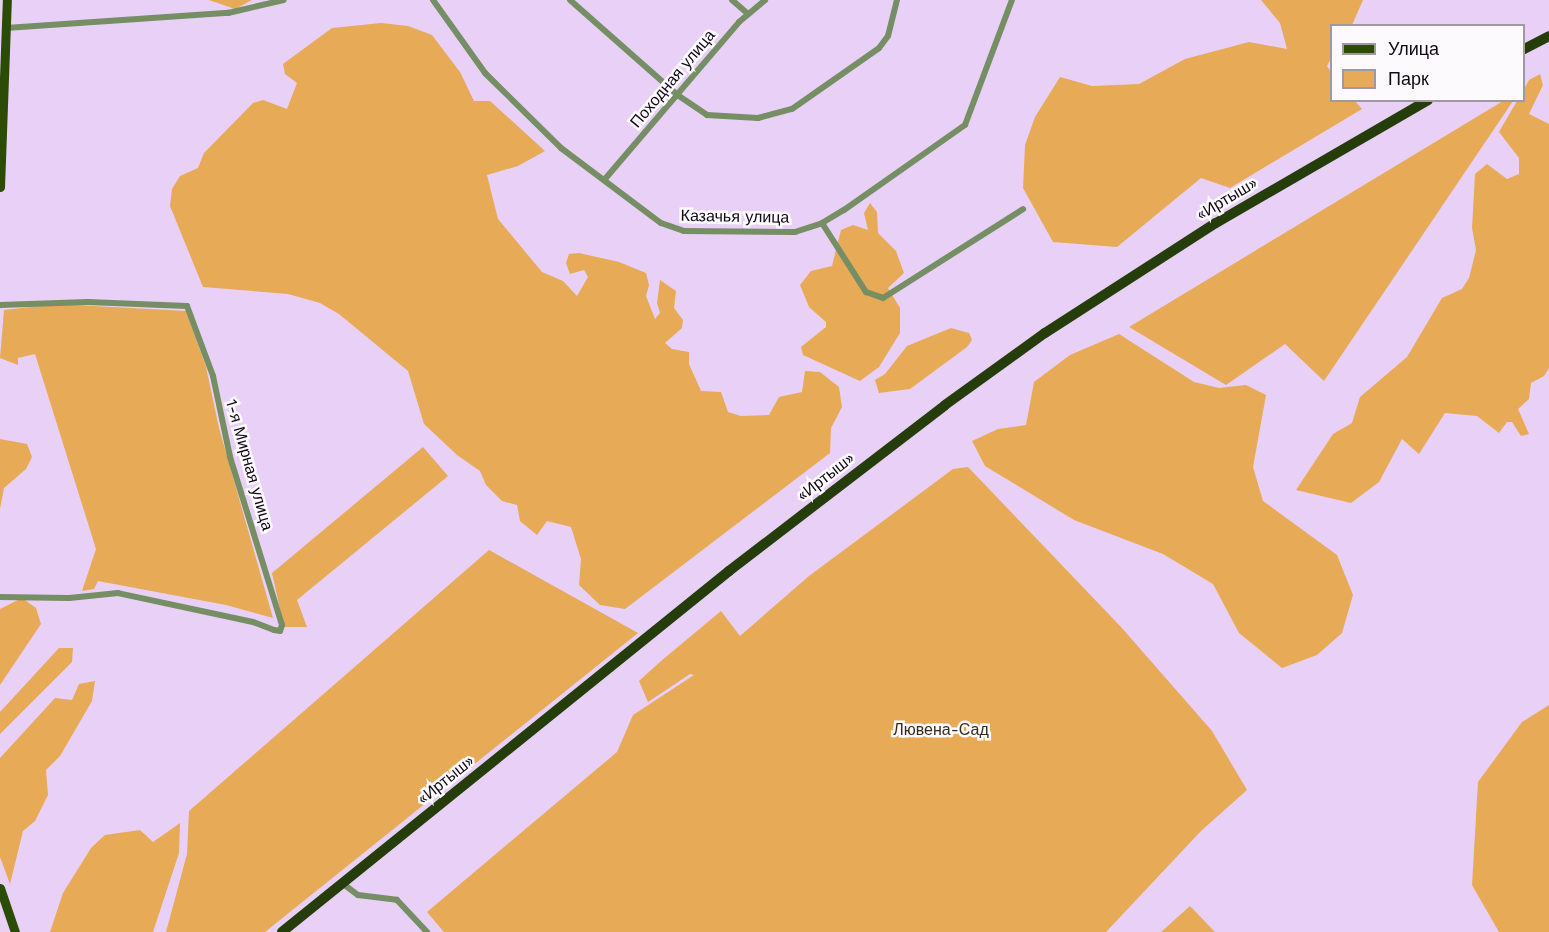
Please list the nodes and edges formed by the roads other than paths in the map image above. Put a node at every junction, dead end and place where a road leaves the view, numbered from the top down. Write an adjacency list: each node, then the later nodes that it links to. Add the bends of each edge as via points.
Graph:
1 (7, 0): 10 (main road)
2 (284, 0): 10 (street, via 228,13)
3 (433, 0): 17 (street, Казачья улица, via 485,73 561,148)
4 (570, 0): 14 (street)
5 (732, 0): 9 (street)
6 (765, 0): 9 (street, Походная улица)
7 (897, 0): 14 (street, via 888,36 879,48 775,116 706,115)
8 (1012, 0): 20 (street, Казачья улица, via 965,125)
9 (748, 14): 14 (street, Походная улица)
10 (6, 28): 13 (main road)
11 (1549, 36): 12 (highway)
12 (1525, 49)
13 (2, 51): 16 (main road)
14 (679, 96): 17 (street, Походная улица)
15 (1425, 102): 23 (highway, «Иртыш», via 1216,223 1018,353 729,571)
16 (1, 157): 18 (main road)
17 (605, 179): 20 (street, Казачья улица, via 672,229 795,232)
18 (0, 187)
19 (1023, 209): 20 (street, via 883,298 866,292)
20 (822, 223)
21 (0, 305): 22 (street, 1-я Мирная улица, via 88,302 187,306 213,376 238,485 281,620 280,631 253,621 118,593 69,598)
22 (0, 597)
23 (342, 883): 26 (highway, «Иртыш»); 27 (street, via 358,895 398,900)
24 (0, 888): 25 (main road)
25 (15, 932)
26 (282, 932)
27 (427, 932)

